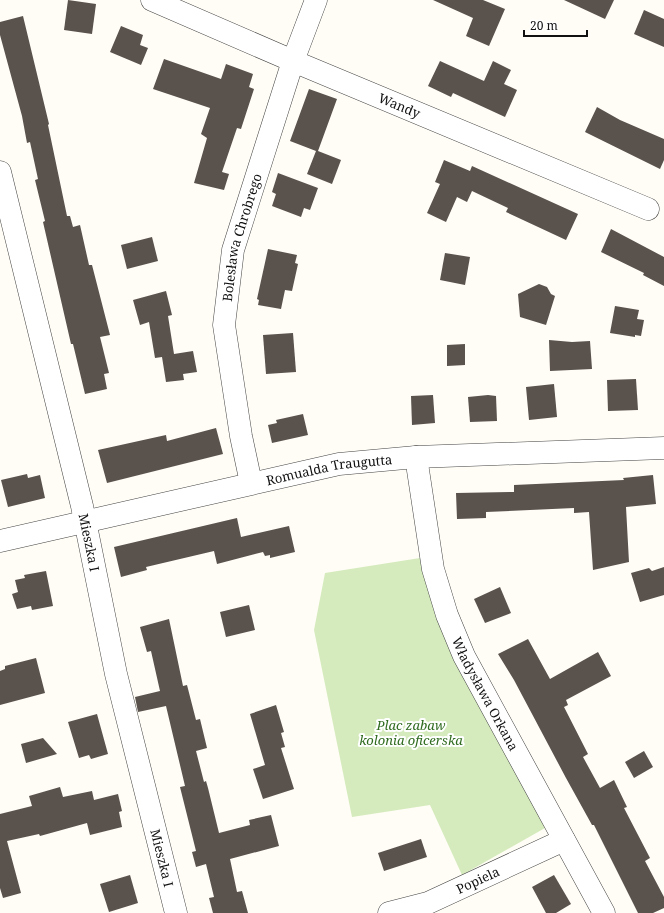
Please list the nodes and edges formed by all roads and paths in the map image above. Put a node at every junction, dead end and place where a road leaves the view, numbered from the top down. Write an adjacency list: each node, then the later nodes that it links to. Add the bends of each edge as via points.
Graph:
1 (152, 0): 3 (street, Wandy)
2 (316, 0): 3 (street, Bolesława Chrobrego)
3 (293, 61): 5 (street, Wandy); 8 (street, Bolesława Chrobrego, via 233,250 224,325)
4 (0, 172): 9 (street, Mieszka I)
5 (648, 208)
6 (664, 448): 7 (street, Romualda Traugutta)
7 (416, 457): 8 (street, Romualda Traugutta, via 339,464); 11 (street, Władysława Orkana, via 433,569 447,615 464,656)
8 (251, 483): 9 (street, Romualda Traugutta)
9 (86, 522): 10 (street, Romualda Traugutta); 12 (street, Mieszka I, via 116,674)
10 (0, 541)
11 (564, 840): 13 (street, Popiela, via 428,903); 14 (street, Władysława Orkana)
12 (176, 913)
13 (389, 913)
14 (604, 913)

